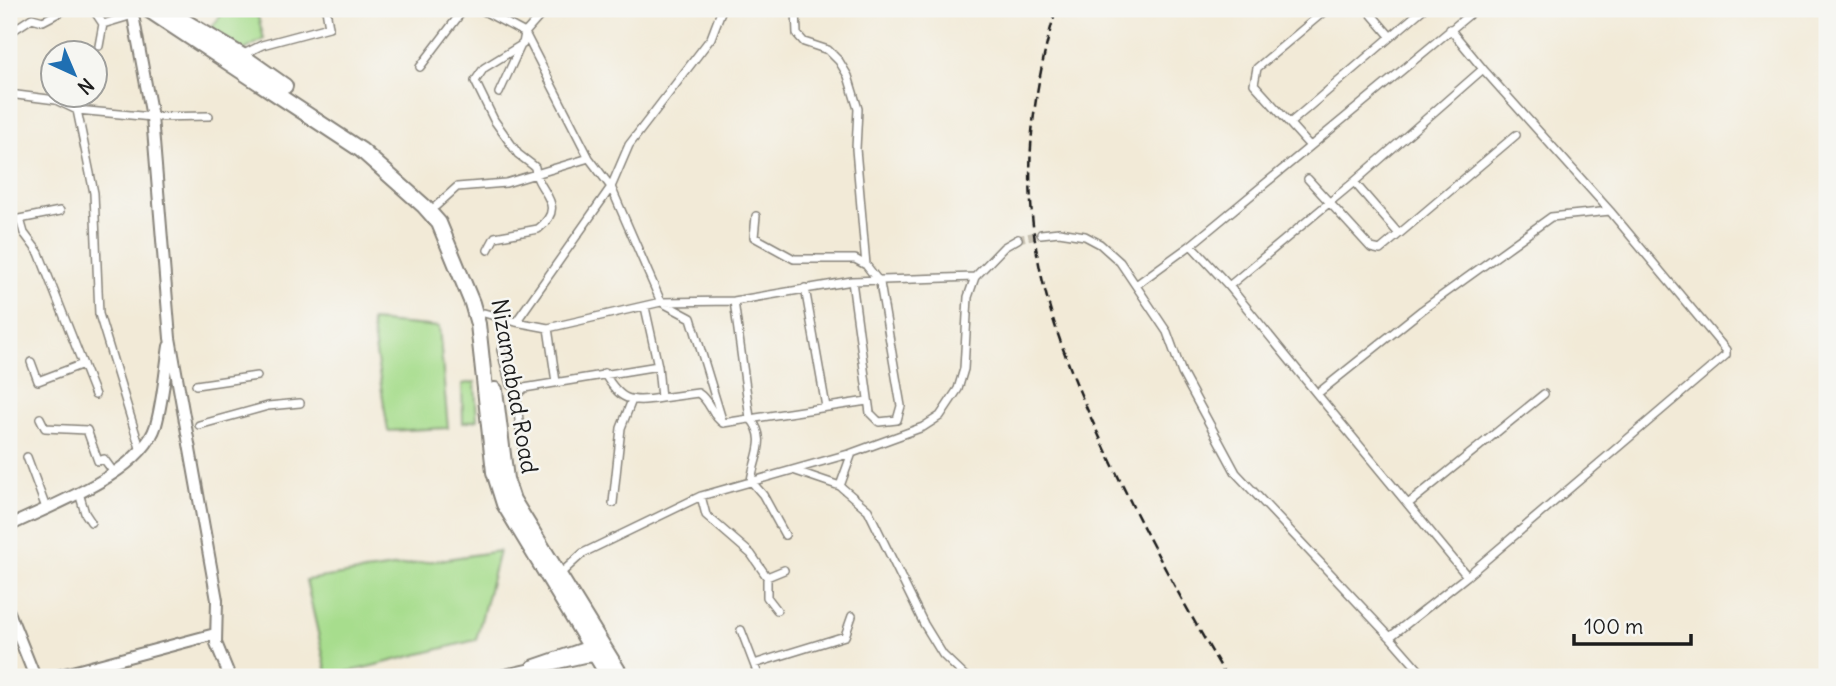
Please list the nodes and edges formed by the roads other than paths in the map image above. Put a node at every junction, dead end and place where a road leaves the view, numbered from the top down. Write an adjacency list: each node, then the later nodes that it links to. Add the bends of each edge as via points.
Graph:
1 (66, 9): 18 (street, via 43,21 32,18)
2 (93, 9): 16 (street)
3 (147, 9): 114 (highway, Nizamabad Road, via 361,150 439,223 472,303 495,472 514,523)
4 (164, 9): 23 (highway, Nizamabad Road)
5 (326, 9): 23 (street, via 328,27)
6 (464, 9): 24 (street)
7 (480, 9): 19 (street)
8 (546, 9): 19 (street)
9 (722, 9): 40 (street, via 711,38 629,145)
10 (796, 9): 53 (street, via 797,34 839,61 858,109 856,149)
11 (1326, 9): 33 (street, via 1257,68 1254,76 1254,84)
12 (1367, 9): 20 (street)
13 (1476, 9): 17 (street)
14 (1422, 10): 20 (street)
15 (133, 12): 16 (street); 32 (main road)
16 (103, 24): 21 (street)
17 (1450, 29): 25 (street); 35 (street)
18 (9, 33)
19 (526, 33): 22 (street); 36 (street)
20 (1390, 36): 33 (street)
21 (100, 38)
22 (522, 45): 26 (street); 37 (street, via 484,68 475,81 494,120 518,155 535,167)
23 (241, 55): 42 (highway, Nizamabad Road, via 401,172)
24 (420, 67)
25 (1483, 69): 39 (street); 44 (street)
26 (499, 93)
27 (9, 94): 28 (street)
28 (38, 96)
29 (75, 108): 30 (street)
30 (78, 110): 32 (street); 88 (street, via 94,193 99,314)
31 (209, 116): 32 (street)
32 (152, 117): 66 (main road)
33 (1290, 123): 35 (street)
34 (1516, 135): 49 (street)
35 (1309, 145): 51 (street)
36 (589, 158): 37 (street); 40 (street)
37 (535, 173): 42 (street, via 506,183 457,187); 52 (street, via 552,200 545,224 495,237)
38 (1308, 178): 41 (street)
39 (1354, 181): 41 (street); 49 (street)
40 (611, 187): 61 (street); 64 (street)
41 (1329, 202): 49 (street, via 1371,248 1380,250); 58 (street)
42 (436, 206): 63 (highway, Nizamabad Road)
43 (61, 211): 46 (street)
44 (1610, 212): 76 (street, via 1551,217 1422,310); 106 (street, via 1726,355)
45 (756, 216): 53 (street, via 754,237 793,259 855,259)
46 (20, 219): 47 (street); 69 (street, via 39,253)
47 (9, 220)
48 (1041, 234): 57 (street, via 1085,236 1100,244)
49 (1399, 234)
50 (1018, 239): 54 (street)
51 (1191, 245): 57 (street); 58 (street)
52 (488, 250)
53 (866, 265): 56 (street)
54 (975, 276): 56 (street); 89 (street, via 968,297 964,369 951,401 923,428)
55 (852, 281): 56 (street); 59 (street); 81 (street)
56 (880, 282): 81 (street, via 900,418 878,422)
57 (1136, 285): 112 (street, via 1167,332 1182,373 1236,473)
58 (1229, 286): 76 (street)
59 (805, 288): 60 (street); 83 (street)
60 (734, 301): 61 (street); 85 (street)
61 (661, 302): 62 (street); 86 (street, via 691,318)
62 (645, 307): 65 (street); 70 (street)
63 (484, 313): 64 (street); 105 (highway, Nizamabad Road, via 506,479 513,500)
64 (516, 322): 65 (street)
65 (548, 328): 73 (street)
66 (170, 338): 88 (main road, via 155,427); 113 (main road, via 217,600)
67 (501, 350): 75 (street, via 510,385)
68 (31, 362): 69 (street, via 38,381)
69 (83, 364): 78 (street)
70 (658, 366): 71 (street); 79 (street)
71 (604, 373): 73 (street); 80 (street, via 617,393)
72 (257, 376): 74 (street)
73 (556, 382): 75 (street)
74 (196, 385)
75 (524, 388): 91 (street, via 516,396 515,409)
76 (1317, 394): 99 (street)
77 (1544, 394): 99 (street)
78 (95, 396)
79 (661, 398): 80 (street); 86 (street, via 698,393)
80 (632, 400): 98 (street, via 621,428)
81 (867, 401): 83 (street)
82 (300, 403): 87 (street, via 268,406)
83 (826, 407): 85 (street)
84 (40, 418): 93 (street, via 45,428 87,430 98,461 104,459)
85 (750, 418): 86 (street); 94 (street, via 759,428 761,447)
86 (723, 423)
87 (199, 425)
88 (139, 449): 93 (main road)
89 (852, 453): 92 (street); 95 (street)
90 (27, 457): 100 (street)
91 (524, 460)
92 (792, 470): 94 (street); 95 (street)
93 (115, 474): 96 (main road)
94 (751, 481): 97 (street); 103 (street)
95 (839, 486): 124 (street, via 868,510 924,624 943,655)
96 (79, 493): 100 (main road); 101 (street)
97 (701, 496): 105 (street, via 583,554); 107 (street, via 706,515 751,554)
98 (612, 503)
99 (1408, 504): 106 (street)
100 (46, 508): 102 (main road)
101 (92, 522)
102 (9, 526)
103 (785, 536)
104 (784, 570): 107 (street)
105 (559, 576): 114 (highway, Nizamabad Road)
106 (1467, 576): 112 (street)
107 (767, 577): 108 (street, via 767,597)
108 (777, 610)
109 (9, 612): 116 (main road)
110 (852, 616): 115 (street, via 845,636)
111 (741, 630): 115 (street)
112 (1390, 637): 125 (street)
113 (216, 638): 117 (main road); 118 (main road); 119 (main road)
114 (595, 648): 120 (main road, via 552,667); 121 (highway, Nizamabad Road); 122 (highway, Nizamabad Road, via 610,657)
115 (754, 664): 123 (street)
116 (36, 677)
117 (53, 677)
118 (66, 677)
119 (230, 677)
120 (496, 677)
121 (609, 677)
122 (622, 677)
123 (759, 677)
124 (966, 677)
125 (1425, 677)

